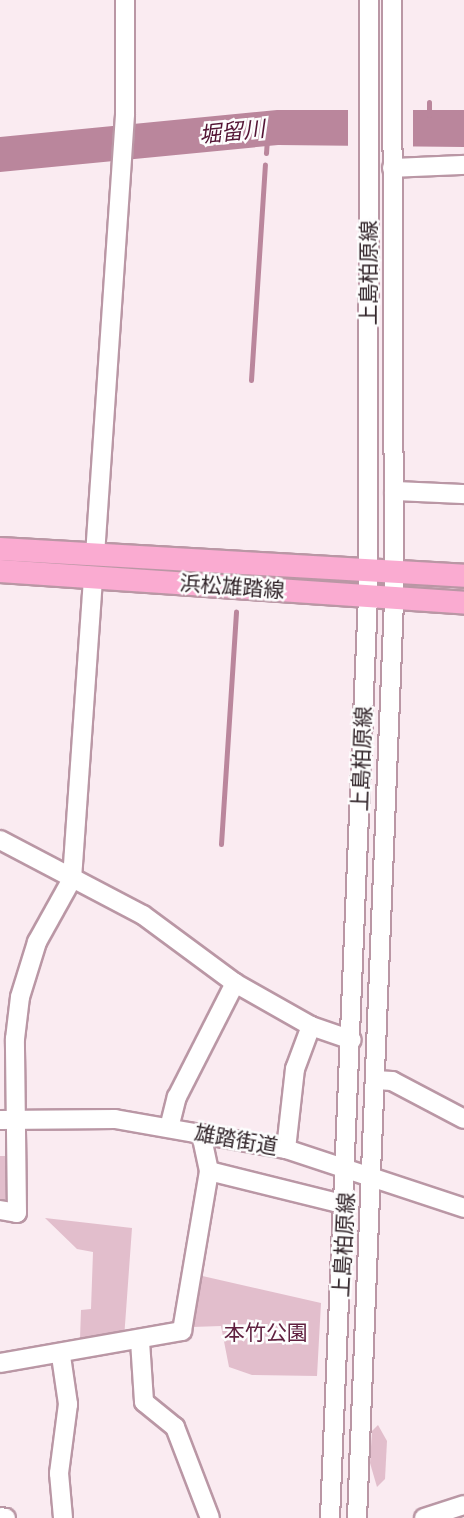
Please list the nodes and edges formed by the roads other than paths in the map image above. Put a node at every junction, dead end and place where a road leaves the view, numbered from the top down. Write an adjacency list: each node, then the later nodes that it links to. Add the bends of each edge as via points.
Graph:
1 (125, 0): 9 (street, via 122,170)
2 (369, 0): 10 (street, 上島柏原線)
3 (392, 0): 4 (street, 上島柏原線)
4 (392, 163): 5 (street); 6 (street, 上島柏原線)
5 (464, 165)
6 (394, 491): 7 (street); 12 (street, 上島柏原線)
7 (464, 494)
8 (0, 549): 9 (main road, 浜松雄踏線)
9 (95, 555): 10 (main road, 浜松雄踏線)
10 (368, 570): 12 (main road, 浜松雄踏線); 15 (street, 上島柏原線)
11 (0, 571): 14 (main road, 浜松雄踏線)
12 (394, 572): 13 (main road, 浜松雄踏線); 16 (street, 上島柏原線)
13 (464, 576)
14 (93, 578): 15 (main road, 浜松雄踏線); 19 (street)
15 (368, 597): 16 (main road, 浜松雄踏線); 22 (street, 上島柏原線)
16 (394, 599): 17 (main road, 浜松雄踏線); 23 (street, 上島柏原線)
17 (464, 603)
18 (0, 840): 19 (street, via 37,855)
19 (72, 879): 20 (street, via 142,915); 24 (street, via 37,942 20,997 15,1039)
20 (235, 983): 21 (street); 27 (street, via 177,1097)
21 (311, 1026): 22 (street); 29 (street, via 295,1069)
22 (352, 1040): 30 (street, 上島柏原線)
23 (375, 1080): 25 (street, via 392,1081); 32 (street, 上島柏原線)
24 (20, 1117): 26 (street, 雄踏街道); 27 (street, 雄踏街道, via 94,1117); 35 (street, via 17,1213)
25 (464, 1118)
26 (0, 1120)
27 (169, 1128): 28 (street, 雄踏街道)
28 (201, 1134): 29 (street, 雄踏街道); 31 (street)
29 (286, 1149): 30 (street, 雄踏街道)
30 (347, 1166): 32 (street, 雄踏街道); 33 (street, 上島柏原線)
31 (209, 1171): 33 (street); 36 (street, via 182,1331)
32 (371, 1174): 34 (street, 雄踏街道); 45 (street, 上島柏原線)
33 (346, 1205): 44 (street, 上島柏原線)
34 (464, 1208)
35 (0, 1210)
36 (140, 1341): 37 (street); 43 (street, via 144,1402 175,1427)
37 (61, 1356): 38 (street); 42 (street, via 68,1404 59,1473)
38 (0, 1363)
39 (464, 1505): 46 (street)
40 (0, 1517): 41 (street)
41 (6, 1518)
42 (63, 1518)
43 (210, 1518)
44 (330, 1518)
45 (357, 1518)
46 (424, 1518)

